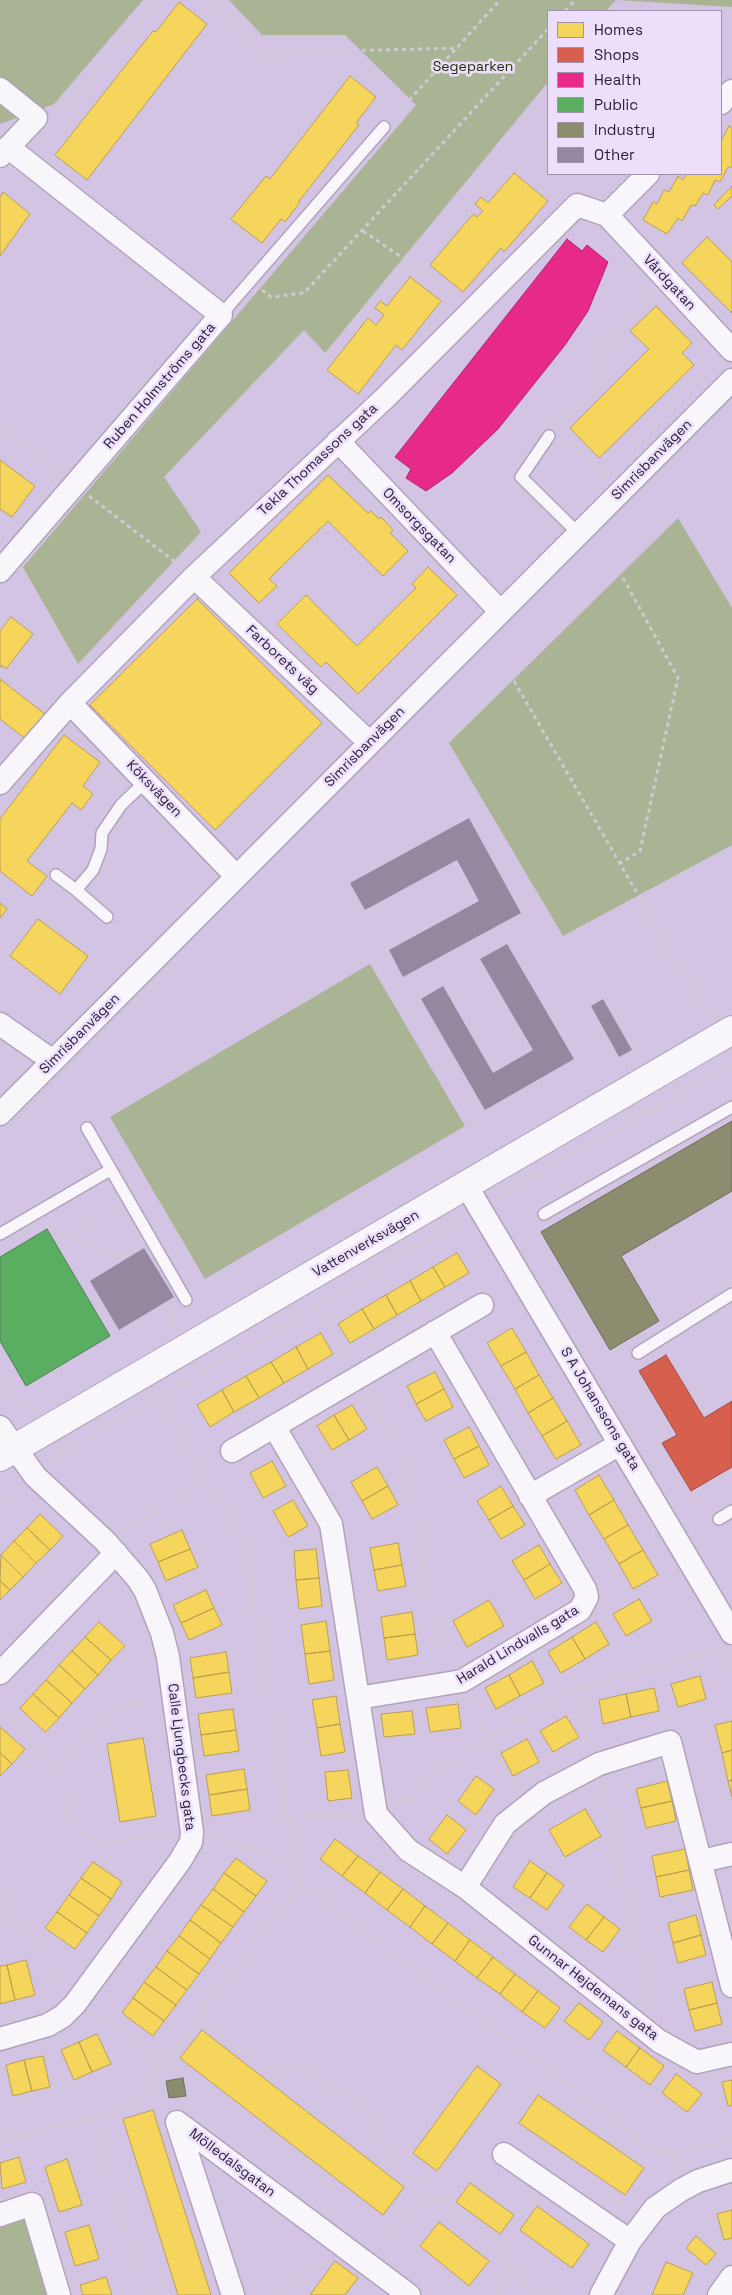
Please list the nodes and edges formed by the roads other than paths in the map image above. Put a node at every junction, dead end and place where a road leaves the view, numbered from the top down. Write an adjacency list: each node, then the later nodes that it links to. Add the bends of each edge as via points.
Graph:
1 (0, 89): 5 (street, via 36,118)
2 (732, 92): 3 (street)
3 (722, 101)
4 (384, 127): 8 (lane)
5 (4, 151): 8 (street, Ruben Holmströms gata)
6 (647, 175): 7 (street)
7 (607, 215): 9 (street, Vårdgatan); 12 (street, Tekla Thomassons gata, via 577,206)
8 (221, 316): 14 (street, Ruben Holmströms gata)
9 (732, 350)
10 (732, 380): 13 (street, Simrisbanvägen)
11 (549, 436): 13 (lane, via 520,477)
12 (338, 441): 15 (street, Tekla Thomassons gata); 16 (street, Omsorgsgatan)
13 (578, 533): 16 (street, Simrisbanvägen)
14 (0, 572)
15 (194, 577): 17 (street, Tekla Thomassons gata); 18 (street, Farborets väg)
16 (500, 611): 18 (street, Simrisbanvägen)
17 (70, 703): 19 (street, Tekla Thomassons gata); 20 (street, Köksvägen)
18 (370, 743): 22 (street, Simrisbanvägen)
19 (5, 768)
20 (146, 781): 22 (street, Köksvägen); 23 (lane, via 121,805 102,833 101,849 93,870)
21 (56, 874): 23 (lane)
22 (236, 876): 27 (street, Simrisbanvägen)
23 (76, 890): 24 (lane)
24 (107, 917)
25 (0, 1024): 27 (street)
26 (726, 1034): 32 (street, Vattenverksvägen)
27 (53, 1061): 29 (street, Simrisbanvägen)
28 (732, 1108): 33 (lane)
29 (0, 1114)
30 (87, 1128): 31 (lane)
31 (110, 1170): 34 (lane); 36 (lane)
32 (473, 1196): 41 (street, Vattenverksvägen); 42 (street, S A Johanssons gata)
33 (544, 1214)
34 (0, 1234)
35 (732, 1294): 39 (lane)
36 (186, 1300)
37 (482, 1305): 38 (street)
38 (435, 1332): 40 (street); 44 (street, Harald Lindvalls gata)
39 (638, 1353)
40 (275, 1428): 43 (street); 50 (street, via 331,1524)
41 (5, 1444): 47 (street, Calle Ljungbecks gata)
42 (620, 1444): 44 (street); 48 (street, S A Johanssons gata)
43 (232, 1451)
44 (530, 1496): 50 (street, Harald Lindvalls gata, via 585,1589 587,1597 580,1610 462,1681)
45 (732, 1511): 46 (lane)
46 (719, 1519)
47 (111, 1547): 49 (street); 55 (street, Calle Ljungbecks gata, via 138,1579 162,1633 174,1699 191,1842 76,2004 48,2025)
48 (725, 1641)
49 (0, 1674)
50 (358, 1698): 53 (street, Gunnar Hejdemans gata, via 376,1814 408,1850)
51 (732, 1854): 52 (street)
52 (702, 1861): 53 (street, via 670,1742 599,1764 544,1793 506,1824); 54 (street)
53 (465, 1887): 56 (street, Gunnar Hejdemans gata, via 659,2041 697,2062)
54 (732, 1986)
55 (0, 2039)
56 (732, 2054)
57 (504, 2154): 60 (street)
58 (732, 2170): 60 (street, via 698,2181 667,2199 645,2220)
59 (0, 2215): 62 (street, via 32,2204)
60 (630, 2242): 65 (street)
61 (732, 2277): 66 (street)
62 (59, 2295)
63 (233, 2295): 64 (street, Mölledalsgatan, via 177,2122)
64 (409, 2295)
65 (601, 2295)
66 (719, 2295)

